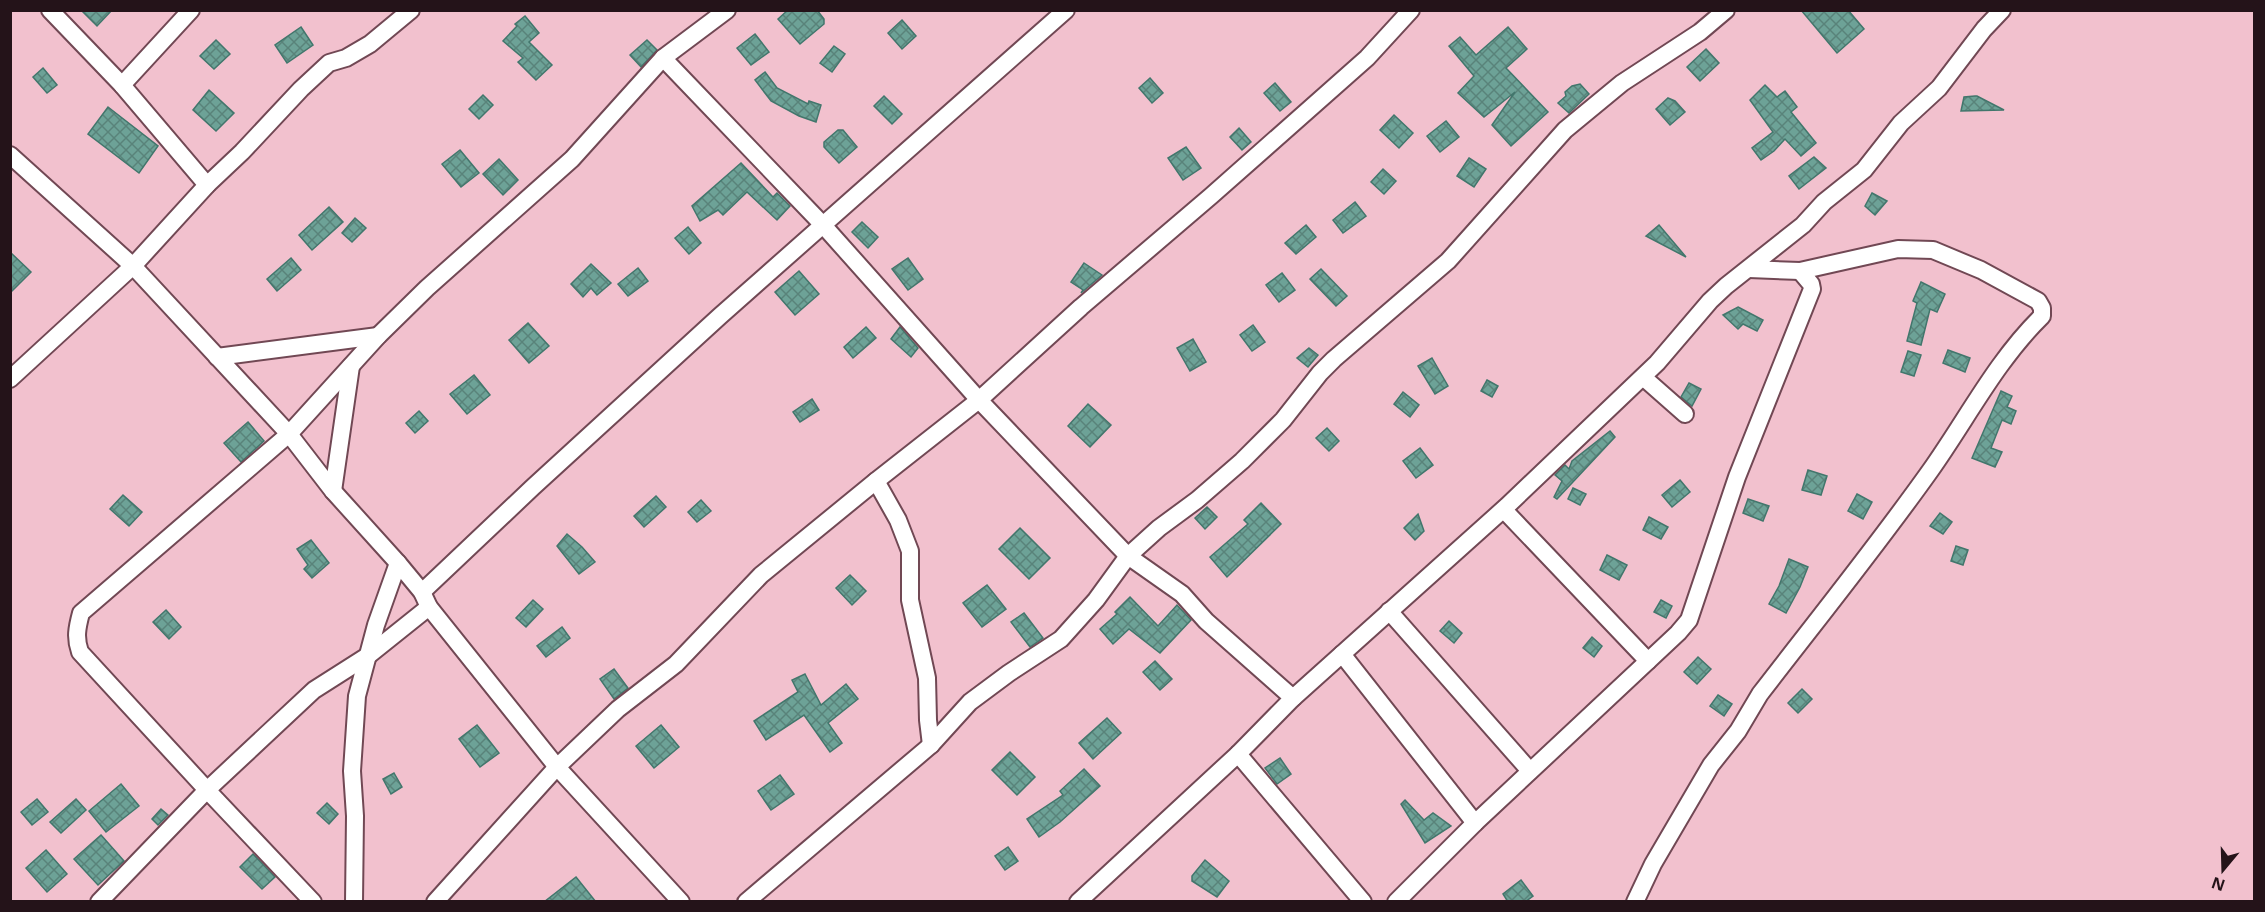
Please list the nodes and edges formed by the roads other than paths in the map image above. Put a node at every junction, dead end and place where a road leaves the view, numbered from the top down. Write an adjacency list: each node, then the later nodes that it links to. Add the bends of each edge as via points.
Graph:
1 (50, 10): 10 (street)
2 (191, 10): 10 (street)
3 (411, 10): 12 (street, via 370,44 329,63)
4 (727, 10): 9 (street)
5 (1066, 10): 13 (street)
6 (1411, 10): 22 (street, via 1367,58)
7 (1726, 10): 28 (street, via 1700,32 1622,83 1565,130 1448,261 1320,373 1283,420 1242,460)
8 (2002, 10): 15 (street, via 1940,88 1901,123 1864,170)
9 (663, 58): 13 (street); 17 (street, via 572,159)
10 (122, 85): 12 (street)
11 (10, 155): 14 (street)
12 (207, 185): 14 (street)
13 (823, 225): 22 (street); 30 (street, via 533,487)
14 (134, 267): 18 (street); 21 (street)
15 (1749, 269): 16 (street); 20 (street, via 1710,301)
16 (1800, 271): 34 (street, via 1812,289 1737,477 1696,604 1689,620); 51 (street, via 1898,249 1933,250 2038,301 2042,316 2019,339 1929,472 1760,694 1732,741 1711,765)
17 (378, 336): 18 (street); 19 (street)
18 (217, 357): 24 (street)
19 (351, 366): 24 (street); 26 (street)
20 (1643, 376): 23 (street); 27 (street)
21 (10, 379)
22 (979, 400): 25 (street); 28 (street)
23 (1685, 414)
24 (289, 434): 26 (street); 40 (street, via 81,614 76,629 80,652)
25 (876, 481): 36 (street, via 910,551 910,600 927,678); 38 (street, via 761,575 676,664 618,709)
26 (333, 491): 29 (street)
27 (1503, 510): 31 (street); 34 (street)
28 (1128, 555): 35 (street, via 1182,594 1206,621); 36 (street, via 1096,600 1061,639 970,702)
29 (399, 563): 30 (street); 33 (street)
30 (425, 600): 33 (street); 38 (street)
31 (1389, 611): 32 (street); 39 (street)
32 (1342, 654): 35 (street); 41 (street)
33 (369, 655): 40 (street, via 314,690); 44 (street, via 357,696 352,771)
34 (1648, 661): 39 (street)
35 (1293, 698): 37 (street)
36 (931, 745): 47 (street)
37 (1238, 754): 48 (street); 49 (street)
38 (557, 767): 45 (street); 46 (street)
39 (1530, 771): 41 (street)
40 (207, 790): 42 (street); 43 (street)
41 (1475, 823): 50 (street)
42 (99, 902)
43 (313, 902)
44 (354, 902)
45 (435, 902)
46 (681, 902)
47 (746, 902)
48 (1078, 902)
49 (1363, 902)
50 (1396, 902)
51 (1635, 902)

